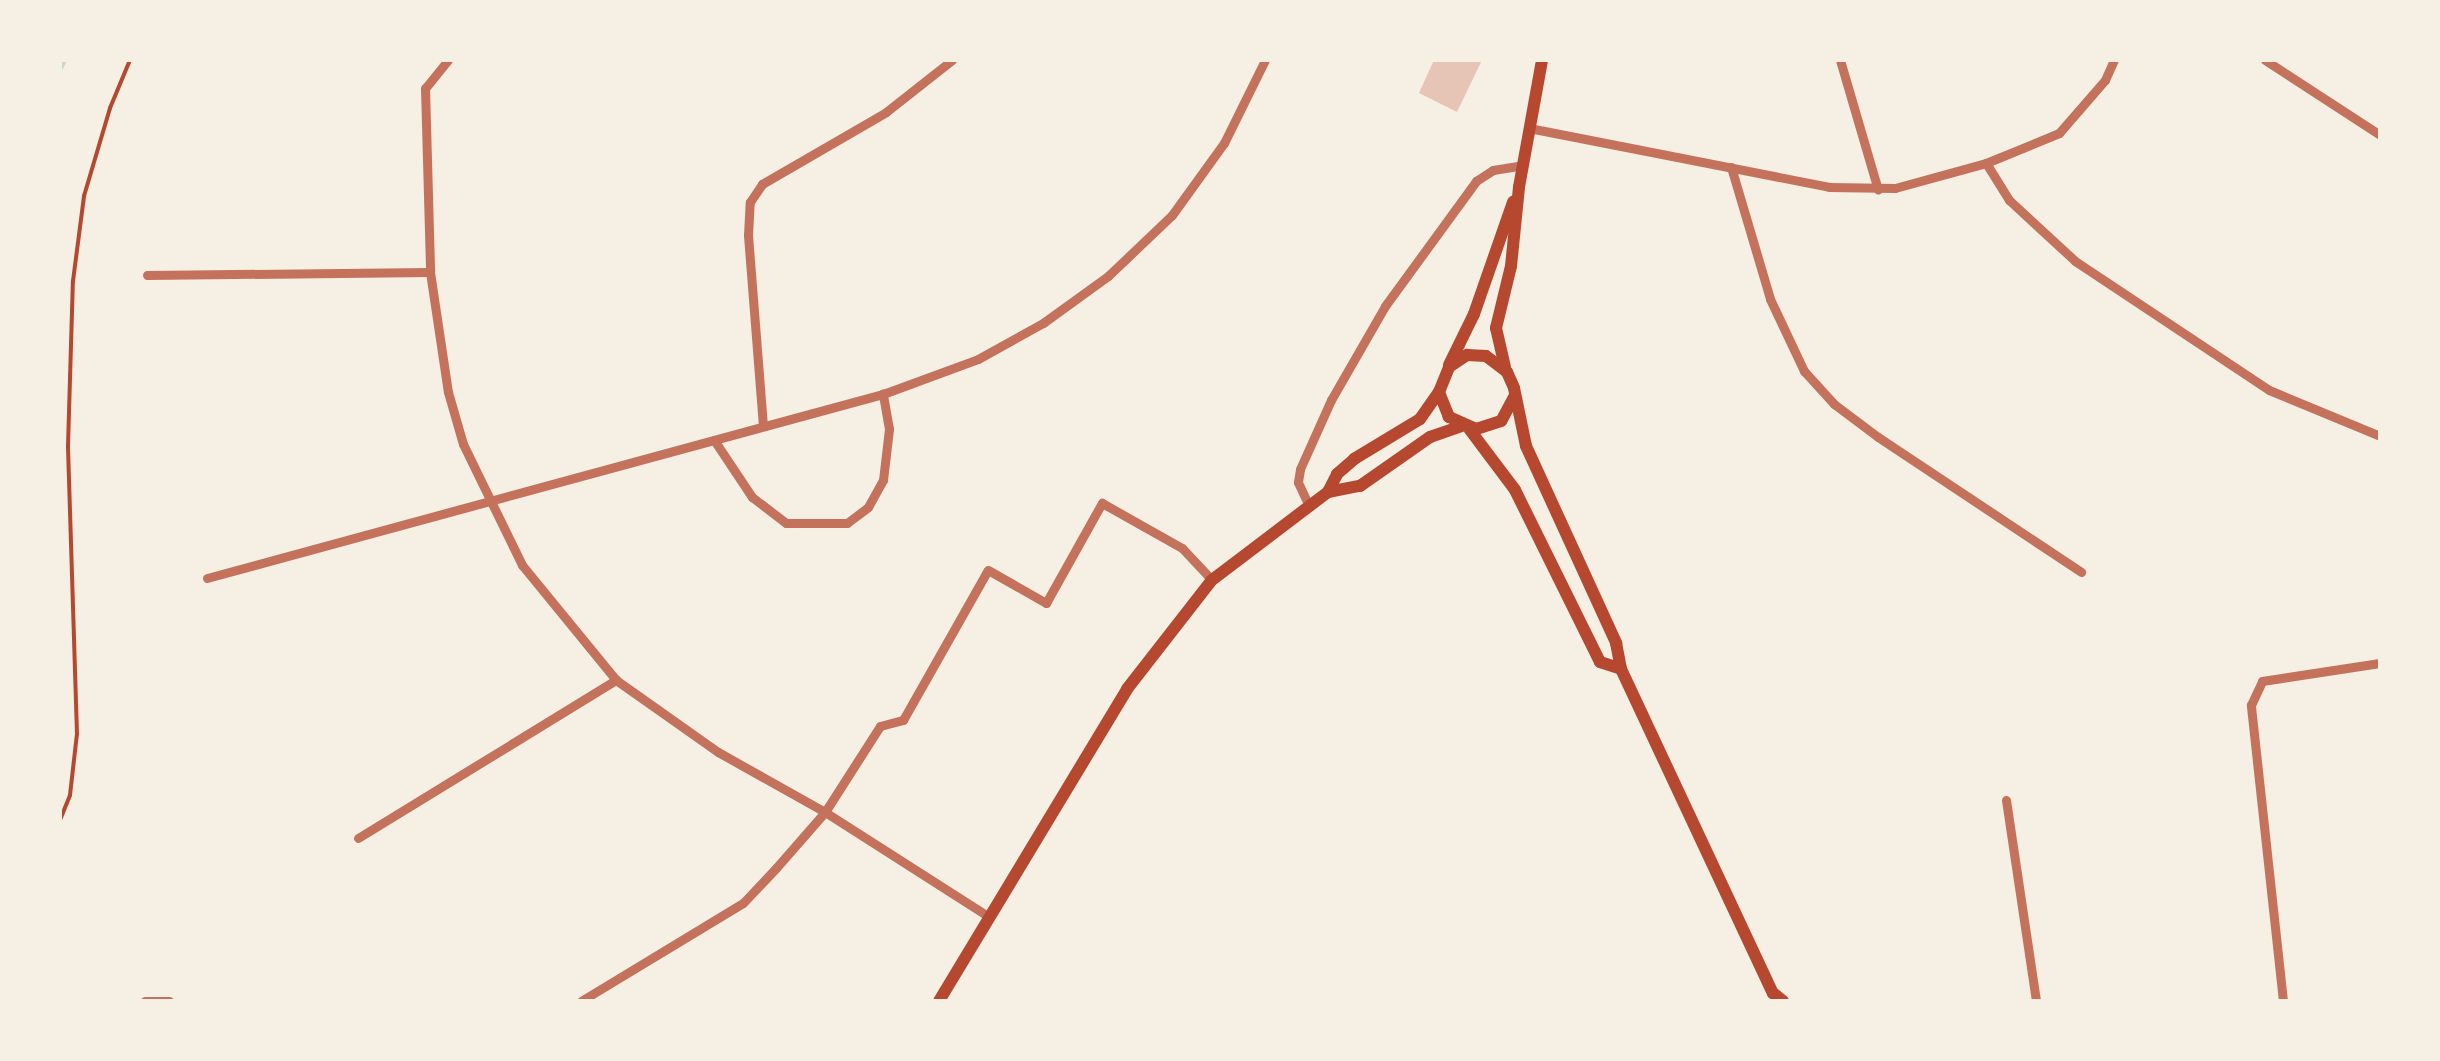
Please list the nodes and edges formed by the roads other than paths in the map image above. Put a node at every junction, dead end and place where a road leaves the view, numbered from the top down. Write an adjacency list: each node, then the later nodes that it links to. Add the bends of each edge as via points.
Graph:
1 (448, 60): 15 (street, via 425,88)
2 (952, 60): 22 (street, via 886,112 762,184 750,202)
3 (1265, 60): 20 (street, via 1224,143 1172,214 1108,276 978,359)
4 (1542, 60): 8 (main road)
5 (1840, 60): 14 (street)
6 (2114, 60): 10 (street, via 2059,133)
7 (2265, 60): 9 (street)
8 (1530, 128): 11 (main road); 12 (street)
9 (2380, 135)
10 (1986, 163): 14 (street); 24 (street, via 2009,200 2075,261 2269,390)
11 (1523, 165): 13 (main road); 28 (street, via 1492,170 1476,181 1385,306 1300,469 1298,482)
12 (1731, 167): 14 (street); 29 (street, via 1770,299 1804,371 1878,438)
13 (1520, 187): 17 (main road); 18 (main road, via 1512,266 1496,328)
14 (1878, 190)
15 (430, 272): 16 (street); 27 (street, via 448,392)
16 (147, 275)
17 (1446, 372): 18 (main road, via 1474,354); 19 (main road)
18 (1507, 372): 21 (main road)
19 (1439, 392): 23 (main road, via 1445,412); 26 (main road, via 1420,419 1354,459)
20 (884, 394): 22 (street); 25 (street, via 889,429 882,480 868,507 847,523 786,522 752,497)
21 (1514, 397): 23 (main road, via 1497,424); 33 (main road, via 1526,446 1616,643)
22 (764, 426): 25 (street)
23 (1465, 427): 26 (main road, via 1430,438 1360,486); 33 (main road, via 1515,490 1600,662)
24 (2380, 436)
25 (714, 440): 27 (street)
26 (1328, 492): 28 (main road)
27 (490, 501): 30 (street); 34 (street, via 522,566)
28 (1309, 506): 31 (main road)
29 (2081, 572)
30 (207, 578)
31 (1212, 580): 36 (street, via 1182,548 1102,503 1046,602 988,570 903,720 880,726); 38 (main road, via 1127,688)
32 (2380, 663): 45 (street, via 2262,682 2251,705)
33 (1621, 668): 39 (main road)
34 (616, 680): 36 (street, via 718,752); 37 (street)
35 (2006, 800): 44 (street)
36 (825, 812): 38 (street); 42 (street, via 743,902)
37 (358, 838)
38 (989, 917): 43 (main road)
39 (1775, 998)
40 (146, 1001): 41 (street)
41 (169, 1001)
42 (581, 1001)
43 (939, 1001)
44 (2036, 1001)
45 (2283, 1001)

